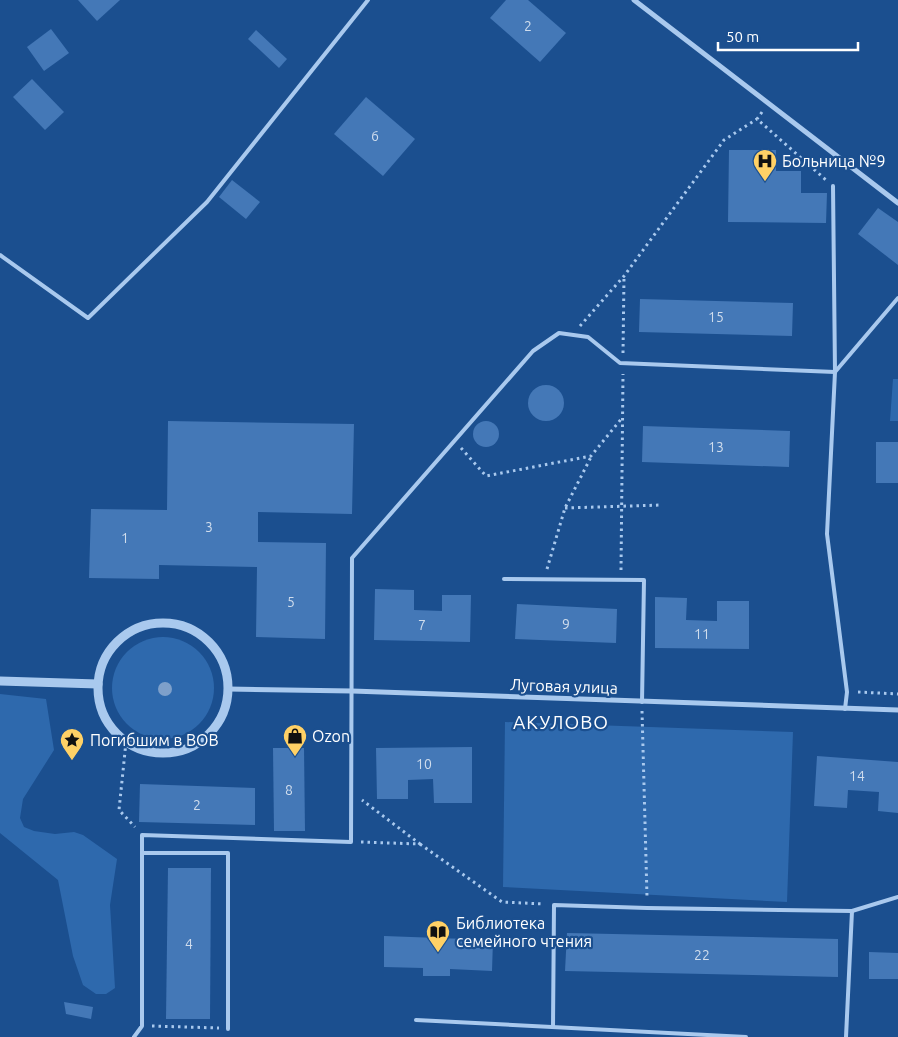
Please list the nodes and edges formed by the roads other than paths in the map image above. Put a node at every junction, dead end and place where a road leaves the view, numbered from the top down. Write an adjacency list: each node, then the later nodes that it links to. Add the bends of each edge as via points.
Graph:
1 (368, 0): 5 (lane, via 207,202 88,318)
2 (634, 0): 4 (street)
3 (833, 186): 7 (lane)
4 (898, 203)
5 (0, 255)
6 (898, 298): 7 (lane)
7 (835, 372): 12 (lane, via 620,363 588,337 559,333 534,351 352,558); 14 (lane, via 827,534 847,692)
8 (504, 580): 13 (lane, via 644,580)
9 (0, 681): 10 (street)
10 (98, 684): 11 (street, via 108,653 120,640 149,624 166,623 198,632 211,643 227,672); 11 (street, via 99,701 114,731 142,750 159,753 177,752 208,736 226,706)
11 (228, 689): 12 (street, Луговая улица)
12 (352, 691): 13 (street, Луговая улица); 16 (lane, via 351,842 142,835)
13 (642, 702): 14 (street, Луговая улица)
14 (845, 709): 15 (street, Луговая улица)
15 (898, 710)
16 (142, 853): 21 (lane, via 228,853); 22 (lane, via 142,1026)
17 (898, 897): 18 (lane)
18 (852, 910): 20 (lane, via 554,905); 24 (lane)
19 (416, 1020): 20 (lane)
20 (553, 1027): 23 (lane)
21 (228, 1029)
22 (134, 1037)
23 (746, 1037)
24 (846, 1037)

